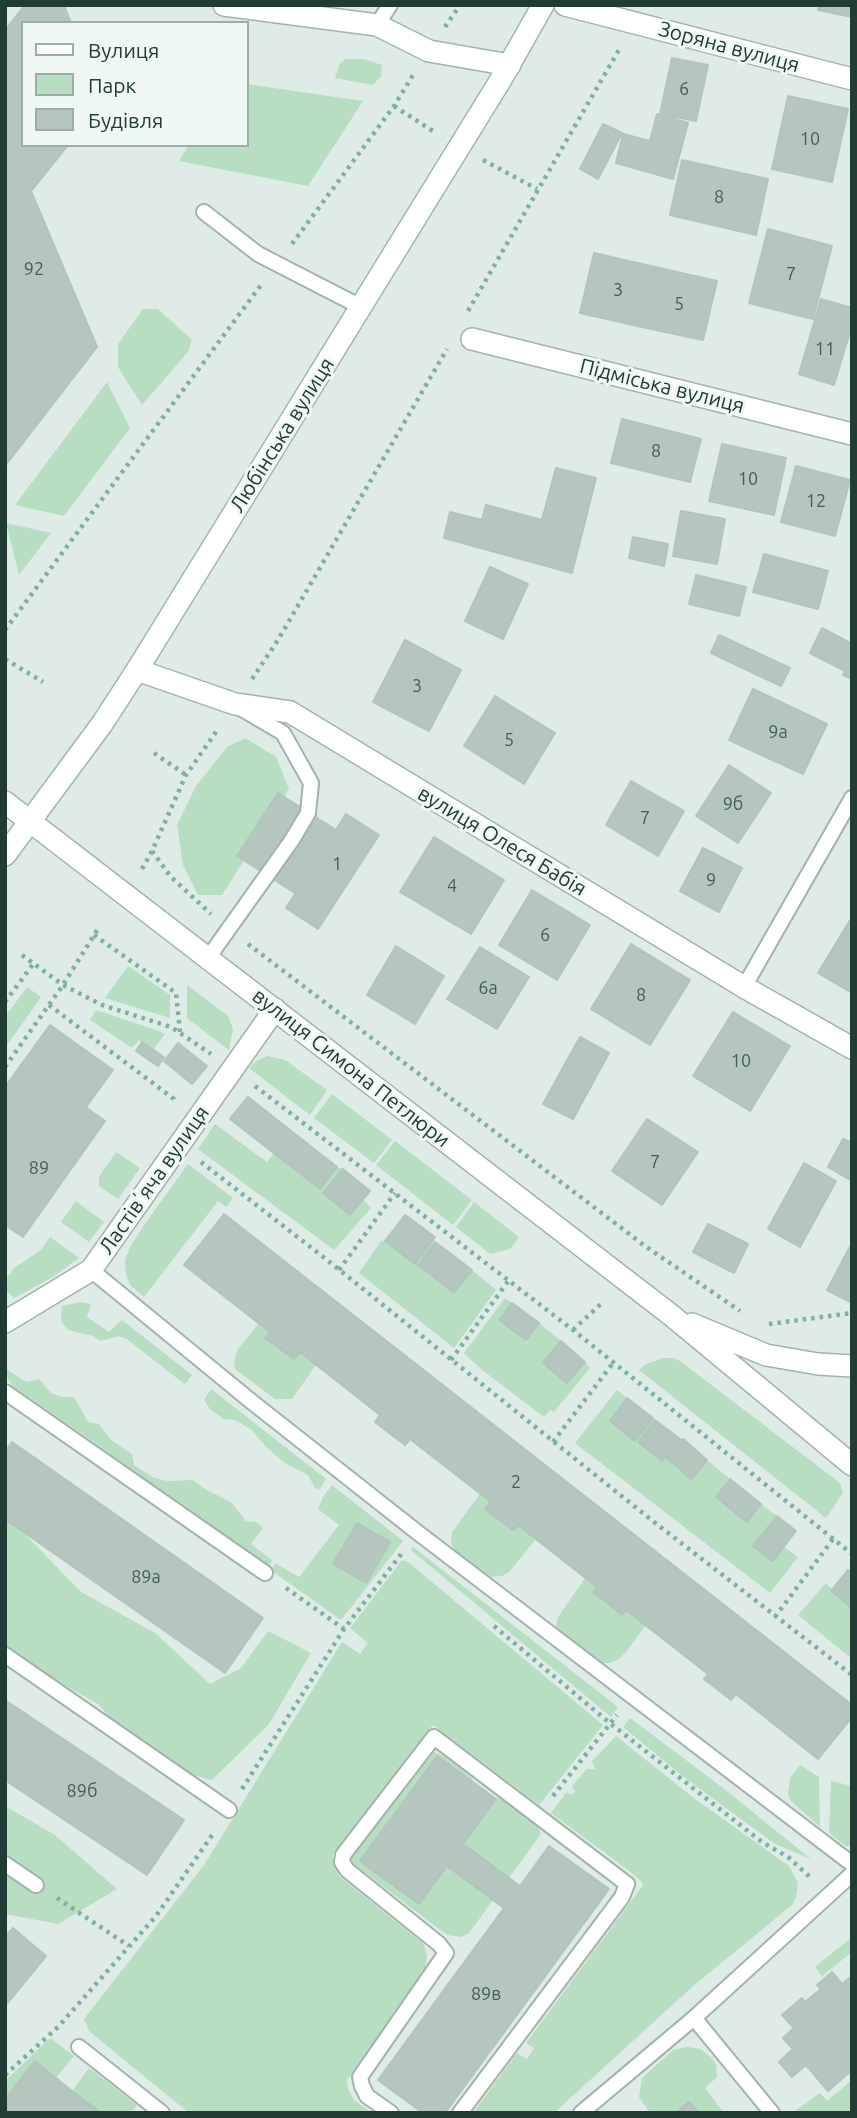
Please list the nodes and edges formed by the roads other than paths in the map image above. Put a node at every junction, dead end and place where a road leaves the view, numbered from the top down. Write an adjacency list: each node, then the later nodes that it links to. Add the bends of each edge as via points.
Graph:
1 (224, 5): 5 (street)
2 (390, 5): 5 (lane)
3 (543, 5): 6 (street, Любінська вулиця)
4 (565, 5): 7 (street, Зоряна вулиця)
5 (377, 25): 6 (street, via 429,51)
6 (510, 65): 9 (street, Любінська вулиця)
7 (852, 79)
8 (204, 212): 9 (lane, via 258,254)
9 (361, 307): 12 (street, Любінська вулиця)
10 (468, 329): 11 (street, Підміська вулиця)
11 (852, 434)
12 (137, 670): 13 (street, вулиця Олеся Бабія); 16 (street, Любінська вулиця)
13 (235, 704): 18 (lane, via 283,733 312,783 308,813 292,840); 19 (street, вулиця Олеся Бабія, via 290,712)
14 (852, 798): 19 (lane)
15 (5, 802): 16 (street, вулиця Симона Петлюри)
16 (30, 821): 17 (street, Любінська вулиця); 18 (street, вулиця Симона Петлюри)
17 (5, 855)
18 (208, 958): 20 (street, вулиця Симона Петлюри)
19 (744, 987): 21 (street, вулиця Олеся Бабія)
20 (275, 1009): 22 (street, Ластівʼяча вулиця); 23 (street, вулиця Симона Петлюри)
21 (852, 1048)
22 (91, 1270): 24 (street, Ластівʼяча вулиця); 32 (lane, via 407,1524)
23 (671, 1315): 25 (street, вулиця Симона Петлюри, via 766,1355); 27 (street, вулиця Симона Петлюри)
24 (5, 1322)
25 (852, 1366)
26 (5, 1392): 28 (lane)
27 (852, 1465)
28 (265, 1573)
29 (5, 1655): 30 (lane)
30 (229, 1810)
31 (5, 1864): 34 (lane)
32 (852, 1864)
33 (852, 1874): 35 (lane)
34 (36, 1885)
35 (694, 2018): 40 (lane); 41 (lane)
36 (79, 2047): 37 (lane)
37 (162, 2113)
38 (391, 2113): 39 (lane, via 367,2095 360,2077 446,1954 342,1861 434,1738 627,1884 622,1897)
39 (460, 2113)
40 (581, 2113)
41 (772, 2113)

